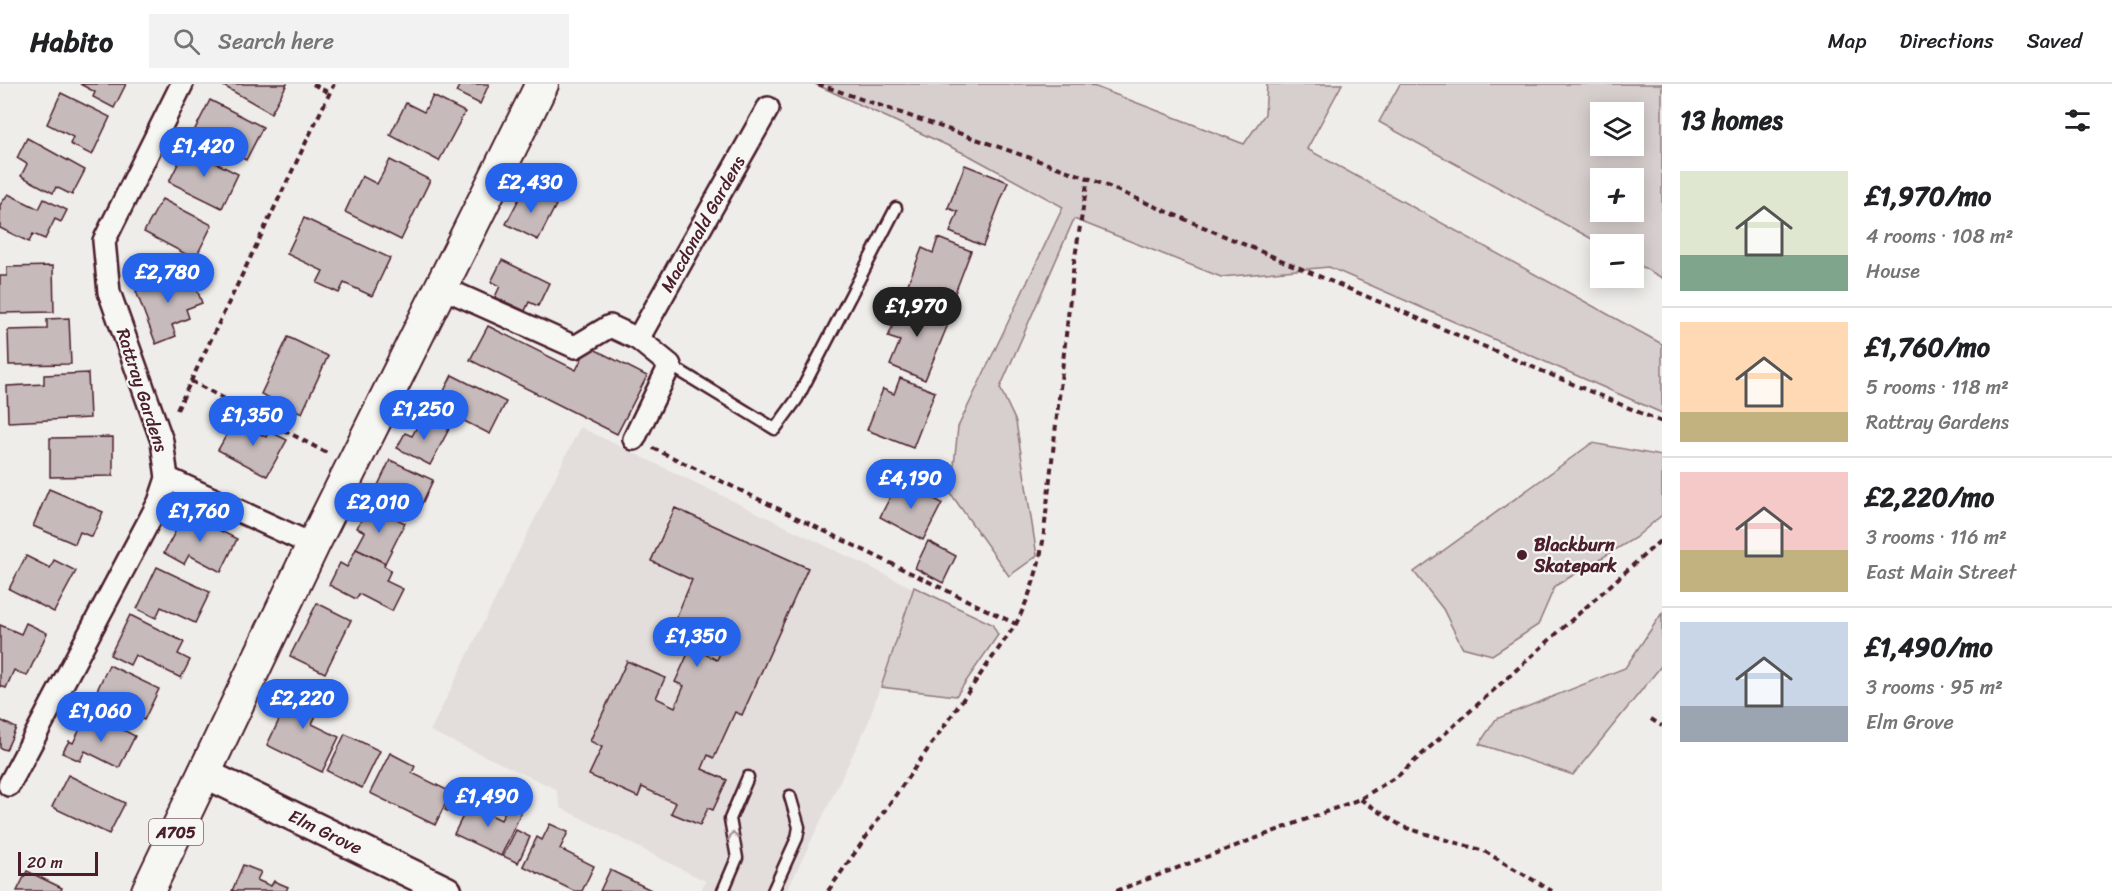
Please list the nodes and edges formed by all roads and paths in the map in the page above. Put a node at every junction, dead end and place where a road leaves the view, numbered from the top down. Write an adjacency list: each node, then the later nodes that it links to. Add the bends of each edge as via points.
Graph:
1 (182, 84): 16 (street, Rattray Gardens, via 104,241 109,291)
2 (313, 84): 6 (path)
3 (334, 84): 6 (path)
4 (542, 84): 10 (main road, A705)
5 (818, 84): 8 (path)
6 (329, 93): 13 (path)
7 (768, 108): 11 (street, Macdonald Gardens)
8 (1088, 178): 14 (path); 21 (path, via 1074,262 1043,541 1037,575)
9 (896, 208): 12 (lane, via 797,399 776,429)
10 (441, 287): 11 (street, via 575,347 610,326); 17 (main road, A705)
11 (638, 339): 12 (street)
12 (670, 365): 15 (street)
13 (191, 381): 16 (path); 17 (path)
14 (1662, 422)
15 (634, 439): 21 (path)
16 (162, 441): 18 (street, Rattray Gardens)
17 (352, 465): 20 (main road, A705)
18 (167, 478): 20 (street); 26 (street, Rattray Gardens, via 159,502)
19 (1662, 539): 28 (path, via 1399,775)
20 (313, 545): 24 (main road, A705)
21 (1016, 624): 33 (path)
22 (1651, 719): 23 (path)
23 (1662, 726)
24 (204, 773): 29 (main road, A705); 30 (street, Elm Grove)
25 (748, 777): 31 (lane, one-way to 25, via 737,858 730,819)
26 (9, 785)
27 (790, 796): 32 (lane, via 799,827 798,838)
28 (1360, 799): 34 (path); 35 (path, via 1403,827 1484,851)
29 (148, 891)
30 (447, 891)
31 (723, 891)
32 (773, 891)
33 (828, 891)
34 (1116, 891)
35 (1552, 891)

